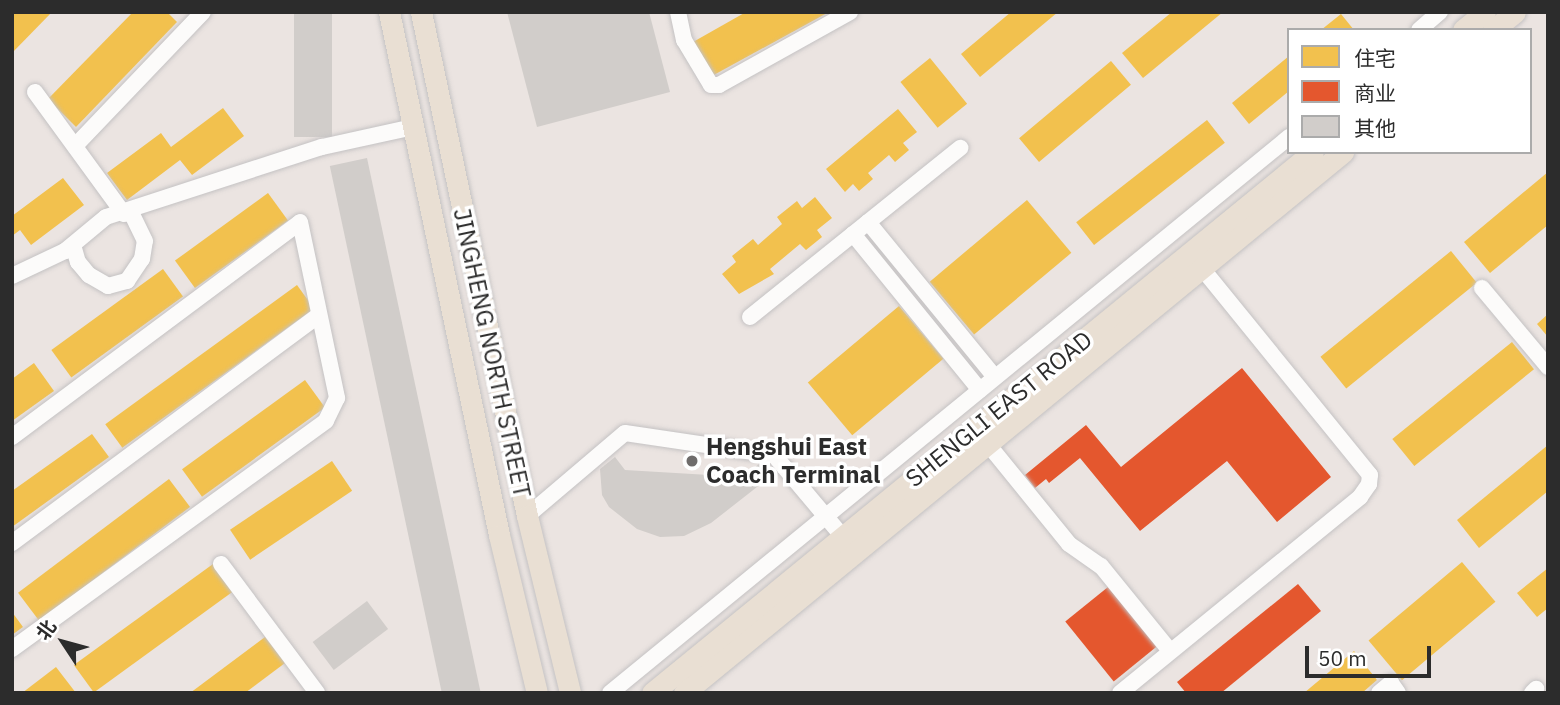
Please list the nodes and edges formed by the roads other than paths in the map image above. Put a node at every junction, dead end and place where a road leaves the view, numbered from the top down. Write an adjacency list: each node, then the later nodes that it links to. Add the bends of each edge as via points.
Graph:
1 (203, 12): 15 (street)
2 (389, 12): 13 (main road, JINGHENG NORTH STREET)
3 (421, 12): 33 (main road, JINGHENG NORTH STREET)
4 (678, 12): 5 (street, via 684,40 711,85 719,85)
5 (850, 12)
6 (1440, 12): 9 (street)
7 (1485, 12): 10 (main road)
8 (1515, 12): 11 (main road)
9 (1421, 28)
10 (1466, 28)
11 (1495, 28)
12 (35, 92): 15 (street)
13 (413, 127): 19 (street, via 322,147); 41 (main road, JINGHENG NORTH STREET)
14 (1287, 138): 29 (street)
15 (75, 146): 19 (street)
16 (960, 148): 20 (street)
17 (1311, 154): 35 (main road, SHENGLI EAST ROAD)
18 (1341, 154): 23 (main road, SHENGLI EAST ROAD)
19 (127, 213): 22 (street, via 106,218); 22 (street, via 145,241 142,259 128,281 108,286 89,275 78,262)
20 (868, 222): 21 (street); 29 (street)
21 (853, 234): 27 (street); 30 (street)
22 (74, 245): 24 (street)
23 (1202, 268): 32 (main road, SHENGLI EAST ROAD); 39 (street, via 1370,475 1360,497)
24 (12, 276)
25 (1482, 289): 28 (street)
26 (319, 315): 31 (street, via 300,222); 36 (street); 38 (street, via 337,398 326,421)
27 (750, 317)
28 (1548, 367)
29 (995, 377): 30 (street)
30 (980, 390): 34 (street)
31 (12, 437)
32 (987, 443): 39 (street, via 1069,544 1101,566); 45 (main road, SHENGLI EAST ROAD)
33 (527, 516): 34 (street, via 625,433 774,455); 42 (main road, JINGHENG NORTH STREET)
34 (825, 516): 35 (street); 43 (street)
35 (843, 537): 44 (main road, SHENGLI EAST ROAD)
36 (12, 543)
37 (221, 564): 40 (street)
38 (12, 649)
39 (1170, 651): 46 (street)
40 (317, 693)
41 (537, 693)
42 (570, 693)
43 (610, 693)
44 (652, 693)
45 (684, 693)
46 (1120, 693)
47 (1379, 693): 48 (street, via 1391,683)
48 (1398, 693)

